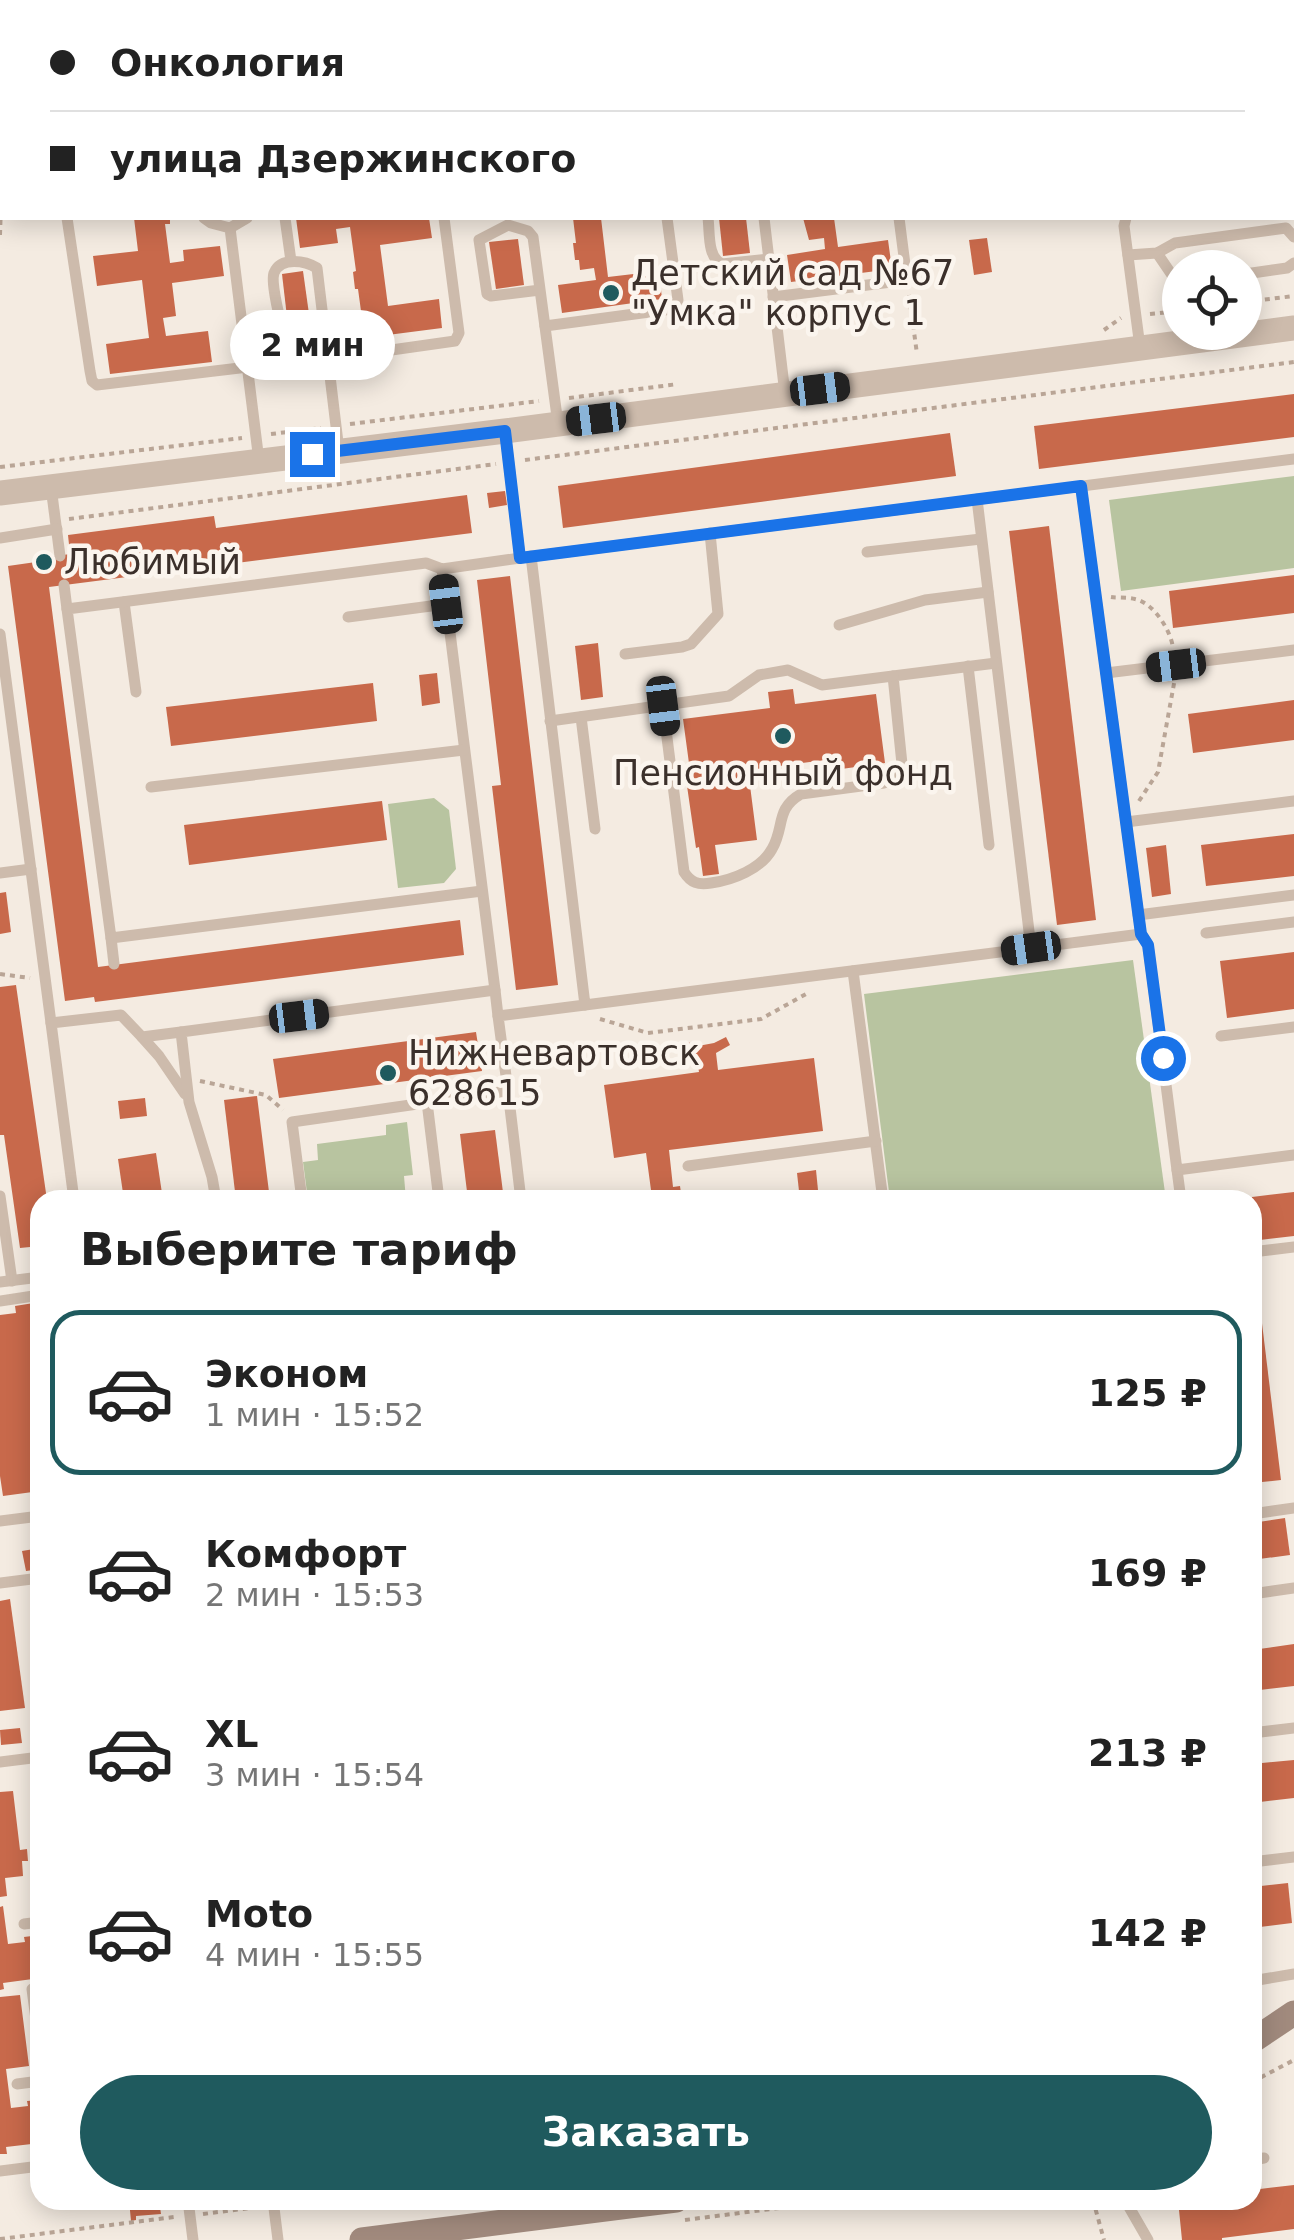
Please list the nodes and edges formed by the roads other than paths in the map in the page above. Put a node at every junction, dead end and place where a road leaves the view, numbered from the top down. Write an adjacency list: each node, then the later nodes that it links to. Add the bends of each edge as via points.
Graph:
1 (67, 220): 28 (lane, via 97,385)
2 (207, 220): 12 (lane)
3 (244, 220): 12 (lane)
4 (285, 220): 18 (lane)
5 (444, 220): 27 (lane, via 458,338)
6 (666, 220): 24 (lane, via 678,300 672,309)
7 (708, 220): 16 (lane, via 718,263)
8 (764, 220): 16 (lane)
9 (899, 220): 22 (lane, via 907,280)
10 (1126, 220): 15 (lane)
11 (507, 221): 21 (lane, via 533,237); 21 (lane, via 478,243 486,290 491,296)
12 (230, 228): 28 (lane)
13 (1294, 237): 14 (lane, via 1286,228 1175,243)
14 (1157, 253): 15 (lane); 17 (lane)
15 (1128, 256): 26 (lane)
16 (769, 259): 22 (lane)
17 (1162, 260)
18 (291, 261): 23 (lane, via 317,268); 23 (lane, via 273,276 281,321)
19 (1294, 263): 20 (lane)
20 (1262, 272)
21 (540, 290): 24 (lane)
22 (774, 297): 29 (lane)
23 (323, 320): 27 (lane)
24 (545, 326): 30 (lane)
25 (1294, 328): 26 (street)
26 (1140, 348): 29 (street)
27 (328, 359): 32 (lane)
28 (248, 367): 33 (lane)
29 (785, 394): 30 (street)
30 (556, 412): 31 (street)
31 (505, 431): 32 (street); 45 (lane)
32 (338, 439): 33 (street)
33 (258, 448): 36 (street)
34 (1294, 458): 35 (lane)
35 (1081, 486): 38 (lane); 59 (lane)
36 (51, 487): 37 (street); 39 (lane)
37 (0, 493)
38 (976, 499): 40 (lane); 42 (lane)
39 (56, 525): 41 (lane); 44 (lane)
40 (710, 534): 45 (lane); 56 (lane, via 718,614 691,644)
41 (0, 538)
42 (981, 538): 43 (lane); 48 (lane)
43 (867, 552)
44 (60, 556)
45 (526, 557): 46 (lane); 64 (lane)
46 (442, 569): 49 (lane, via 426,563); 50 (lane)
47 (64, 585): 51 (lane)
48 (988, 592): 53 (lane, via 925,600); 57 (lane)
49 (124, 602): 51 (lane); 61 (lane)
50 (446, 604): 52 (lane); 65 (lane)
51 (67, 609): 79 (lane)
52 (348, 617)
53 (839, 625)
54 (0, 634): 71 (lane)
55 (1294, 650): 59 (lane)
56 (626, 654)
57 (996, 663): 58 (lane); 80 (lane)
58 (968, 666): 60 (lane); 70 (lane)
59 (1106, 673): 68 (lane)
60 (893, 676): 62 (lane, via 822,685 788,670 760,674 729,696); 62 (lane, via 900,774 884,783 793,798 772,850 737,878 718,882 700,884 684,872)
61 (136, 692)
62 (663, 706): 63 (lane)
63 (581, 717): 64 (lane); 69 (lane)
64 (550, 721): 85 (lane)
65 (464, 750): 66 (lane); 73 (lane)
66 (151, 787)
67 (1294, 800): 68 (lane)
68 (1126, 822): 75 (lane)
69 (595, 830)
70 (989, 845)
71 (31, 868): 72 (lane); 88 (lane)
72 (0, 872)
73 (482, 890): 79 (lane); 83 (lane)
74 (1294, 895): 75 (lane)
75 (1138, 915): 78 (lane)
76 (1294, 922): 77 (lane)
77 (1206, 932)
78 (1141, 934): 80 (lane); 99 (lane, via 1148,945)
79 (111, 938): 81 (lane)
80 (1031, 948): 82 (lane)
81 (114, 964)
82 (852, 971): 85 (lane); 96 (lane)
83 (495, 990): 87 (lane); 90 (lane)
84 (119, 999): 86 (lane)
85 (586, 1005): 87 (lane)
86 (121, 1015): 88 (lane); 92 (lane)
87 (498, 1016): 93 (lane)
88 (51, 1024): 100 (lane)
89 (1294, 1027): 91 (lane)
90 (181, 1032): 92 (lane); 94 (lane)
91 (1221, 1036)
92 (142, 1037): 94 (lane)
93 (508, 1091): 95 (lane); 104 (lane)
94 (190, 1102): 101 (lane)
95 (427, 1102): 102 (lane, via 292,1122); 103 (lane)
96 (876, 1140): 98 (lane); 105 (lane)
97 (1294, 1154): 99 (lane)
98 (688, 1166)
99 (1177, 1170): 106 (lane)
100 (73, 1190)
101 (214, 1190)
102 (301, 1190)
103 (439, 1190)
104 (520, 1190)
105 (882, 1190)
106 (1180, 1190)
107 (0, 1196): 110 (lane)
108 (1294, 1247): 109 (lane)
109 (1262, 1251)
110 (6, 1281)
111 (30, 1296): 112 (lane)
112 (0, 1301)
113 (1294, 1508): 114 (lane)
114 (1262, 1513)
115 (30, 1517): 116 (lane)
116 (0, 1521)
117 (30, 1579): 118 (lane)
118 (0, 1583)
119 (1294, 1588): 120 (lane)
120 (1262, 1593)
121 (1294, 1728): 122 (lane)
122 (1262, 1732)
123 (30, 1758): 124 (lane)
124 (0, 1762)
125 (1294, 1857): 126 (lane)
126 (1262, 1861)
127 (30, 1923): 128 (lane)
128 (24, 1924)
129 (1294, 1974): 130 (lane)
130 (1262, 1979)
131 (30, 1990): 132 (lane)
132 (17, 1991)
133 (1294, 2012): 134 (main road)
134 (1262, 2035)
135 (30, 2082): 136 (lane)
136 (17, 2084)
137 (30, 2167): 138 (lane)
138 (0, 2171)
139 (189, 2210): 143 (lane)
140 (275, 2210): 144 (lane)
141 (577, 2210): 145 (main road)
142 (1131, 2210): 146 (lane)
143 (193, 2240)
144 (278, 2240)
145 (362, 2240)
146 (1148, 2240)

